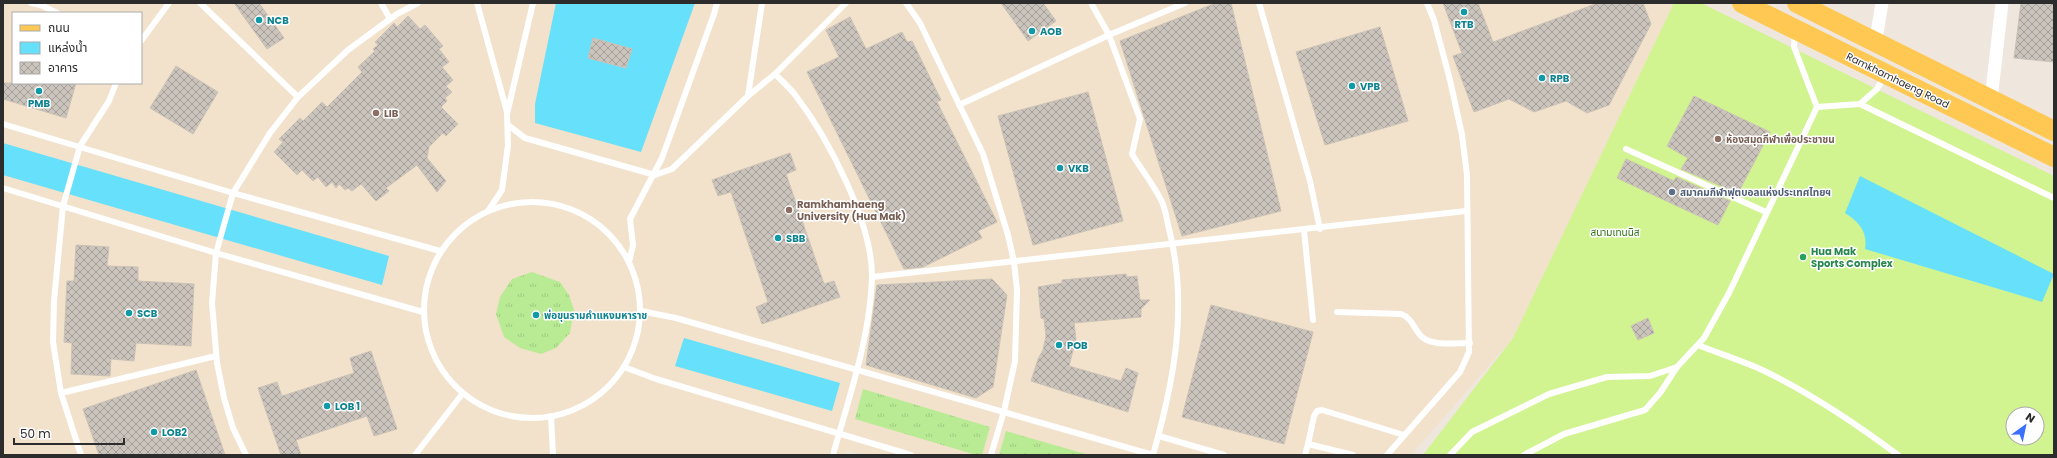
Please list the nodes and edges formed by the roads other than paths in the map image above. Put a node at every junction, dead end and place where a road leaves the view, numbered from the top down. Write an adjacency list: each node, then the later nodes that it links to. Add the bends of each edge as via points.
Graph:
1 (31, 3): 22 (lane)
2 (169, 3): 27 (lane)
3 (200, 3): 33 (lane)
4 (381, 3): 23 (lane)
5 (418, 3): 23 (lane)
6 (477, 3): 37 (lane)
7 (533, 3): 37 (lane)
8 (717, 3): 46 (lane)
9 (762, 3): 32 (lane)
10 (846, 3): 28 (lane)
11 (906, 3): 35 (lane, via 920,23)
12 (1091, 3): 26 (lane)
13 (1185, 3): 26 (lane)
14 (1259, 3): 54 (lane, via 1310,181)
15 (1426, 3): 52 (lane, via 1434,20 1462,135 1467,175)
16 (1742, 3): 24 (main road, Ramkhamhaeng Road)
17 (1760, 3): 43 (main road, Ramkhamhaeng Road)
18 (1797, 3): 41 (main road)
19 (1817, 3): 25 (main road)
20 (1882, 3): 25 (street)
21 (2002, 3): 31 (street)
22 (54, 12)
23 (390, 19): 33 (lane, via 348,50)
24 (1795, 30): 29 (main road, Ramkhamhaeng Road); 36 (lane, via 1794,47)
25 (1877, 33): 31 (main road)
26 (1109, 35): 35 (lane); 56 (lane, via 1140,119 1132,154 1162,201)
27 (142, 40)
28 (775, 74): 32 (lane); 61 (lane, via 795,94 811,117 842,174 865,230)
29 (1885, 74): 34 (lane, via 1877,89); 45 (main road, Ramkhamhaeng Road)
30 (116, 84): 42 (lane, via 110,101)
31 (1992, 91): 38 (main road)
32 (748, 96): 46 (lane, via 672,169)
33 (298, 97): 48 (lane, via 270,133)
34 (1860, 104): 36 (lane); 49 (lane)
35 (959, 105): 60 (lane, via 983,154)
36 (1817, 107): 53 (lane)
37 (507, 114): 40 (lane)
38 (2054, 121)
39 (3, 124): 42 (lane)
40 (508, 125): 46 (lane, via 525,138); 51 (lane, via 502,190)
41 (2054, 131)
42 (80, 146): 48 (lane); 50 (lane)
43 (2054, 148)
44 (1626, 149): 53 (lane)
45 (2054, 158)
46 (654, 175): 59 (lane, via 630,219 633,245)
47 (3, 188): 50 (lane)
48 (233, 193): 57 (lane); 58 (lane)
49 (2054, 198)
50 (64, 203): 58 (lane); 72 (lane, via 54,301 53,342)
51 (488, 211): 57 (lane, via 478,215 457,231); 59 (lane, via 534,201 565,206 592,220 616,241)
52 (1466, 211): 54 (lane); 66 (lane)
53 (1766, 212): 67 (lane, via 1729,293)
54 (1320, 229): 55 (lane)
55 (1304, 230): 56 (lane); 65 (lane)
56 (1172, 243): 60 (lane); 78 (lane, via 1179,290 1178,343 1168,404)
57 (440, 251): 63 (lane, via 427,280)
58 (216, 254): 63 (lane); 68 (lane, via 212,303)
59 (630, 262): 62 (lane, via 638,286)
60 (1014, 262): 61 (lane); 74 (lane, via 1017,290 1015,361)
61 (872, 277): 71 (lane, via 868,316)
62 (641, 311): 69 (lane, via 636,340); 71 (lane, via 676,318)
63 (423, 312): 73 (lane, via 428,342 442,370)
64 (1337, 312): 66 (lane, via 1401,314 1409,318 1419,334 1427,340)
65 (1312, 320)
66 (1470, 343): 77 (lane, via 1460,372)
67 (1698, 345): 70 (lane); 94 (lane, via 1758,368 1799,389)
68 (216, 356): 72 (lane); 81 (lane, via 233,428)
69 (624, 367): 75 (lane, via 605,390 580,407); 76 (lane)
70 (1677, 367): 92 (lane, via 1650,376 1607,377 1549,394 1472,432); 93 (lane, via 1645,410 1564,434)
71 (857, 371): 74 (lane); 76 (lane)
72 (61, 393): 80 (lane)
73 (462, 393): 75 (lane, via 489,409 520,417); 82 (lane)
74 (1004, 411): 86 (lane); 87 (lane)
75 (551, 416): 83 (lane)
76 (839, 434): 84 (lane); 85 (lane)
77 (1404, 435): 79 (lane, via 1319,410 1314,416); 91 (lane)
78 (1159, 436): 87 (lane); 88 (lane)
79 (1308, 444): 89 (lane); 90 (lane)
80 (81, 455)
81 (246, 455)
82 (415, 455)
83 (553, 455)
84 (833, 455)
85 (911, 455)
86 (991, 455)
87 (1153, 455)
88 (1224, 455)
89 (1305, 455)
90 (1353, 455)
91 (1387, 455)
92 (1450, 455)
93 (1524, 455)
94 (1898, 455)

